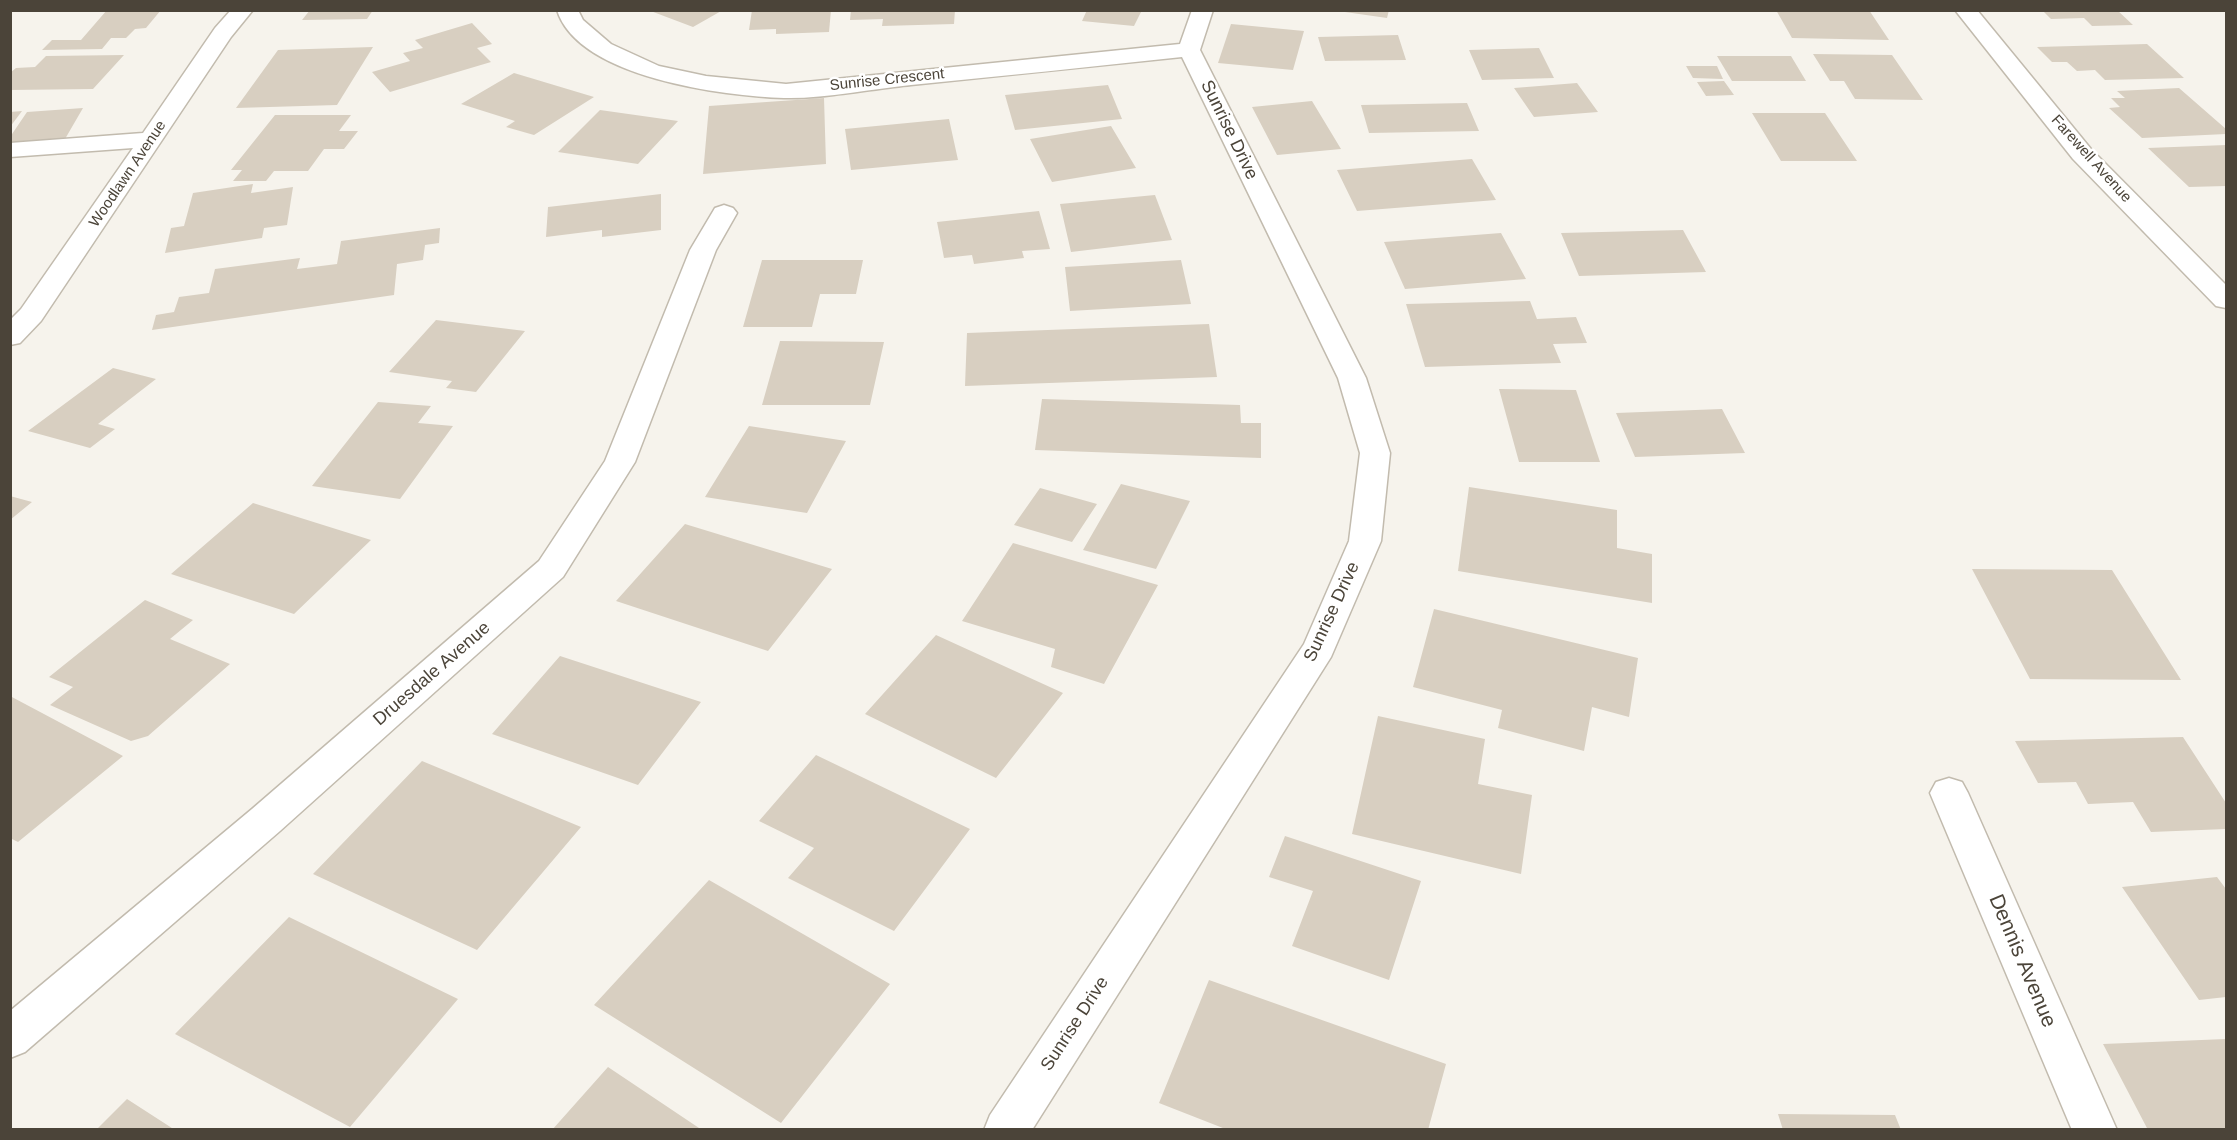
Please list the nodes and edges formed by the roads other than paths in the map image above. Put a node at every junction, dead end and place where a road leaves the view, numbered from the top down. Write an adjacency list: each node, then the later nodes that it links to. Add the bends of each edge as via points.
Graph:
1 (243, 10): 6 (street, Woodlawn Avenue, via 223,33)
2 (567, 10): 5 (street, Sunrise Crescent, via 568,17 591,40 621,60 727,86 786,91)
3 (1203, 10): 5 (street)
4 (1965, 10): 9 (street, Farewell Avenue, via 2082,154)
5 (1189, 50): 14 (street, Sunrise Drive, via 1352,378 1375,453 1365,541 1319,648)
6 (152, 139): 7 (street); 10 (street, Woodlawn Avenue)
7 (10, 150)
8 (724, 213): 13 (street, Druesdale Avenue, via 703,250 620,462 551,569)
9 (2226, 300)
10 (21, 316): 11 (street, Woodlawn Avenue)
11 (10, 337)
12 (1949, 793): 15 (street, Dennis Avenue)
13 (10, 1038)
14 (1006, 1130)
15 (2095, 1130)

